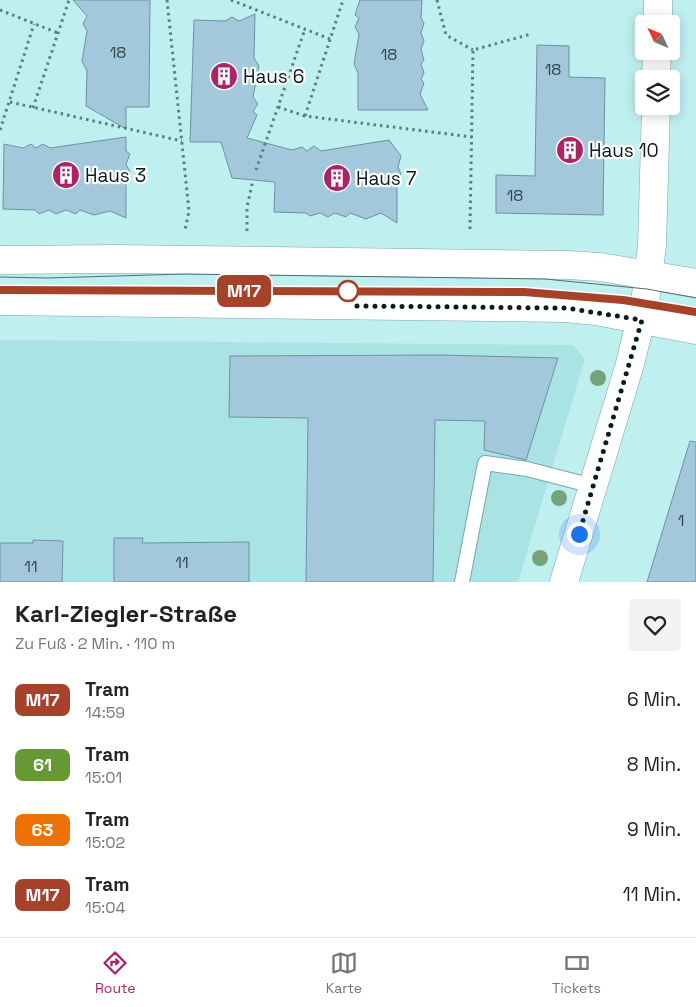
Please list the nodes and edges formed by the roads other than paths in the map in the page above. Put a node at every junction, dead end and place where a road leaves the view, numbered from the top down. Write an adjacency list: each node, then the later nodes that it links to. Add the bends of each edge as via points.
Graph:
1 (658, 0): 2 (street)
2 (658, 15)
3 (656, 115): 5 (street)
4 (0, 260): 5 (street, via 568,265 600,267)
5 (648, 281): 6 (street); 8 (street)
6 (696, 283)
7 (0, 301): 8 (street, via 566,308)
8 (642, 320): 9 (street); 10 (street)
9 (696, 330)
10 (593, 486): 11 (lane, via 527,469 485,463); 12 (street)
11 (462, 582)
12 (564, 582)

